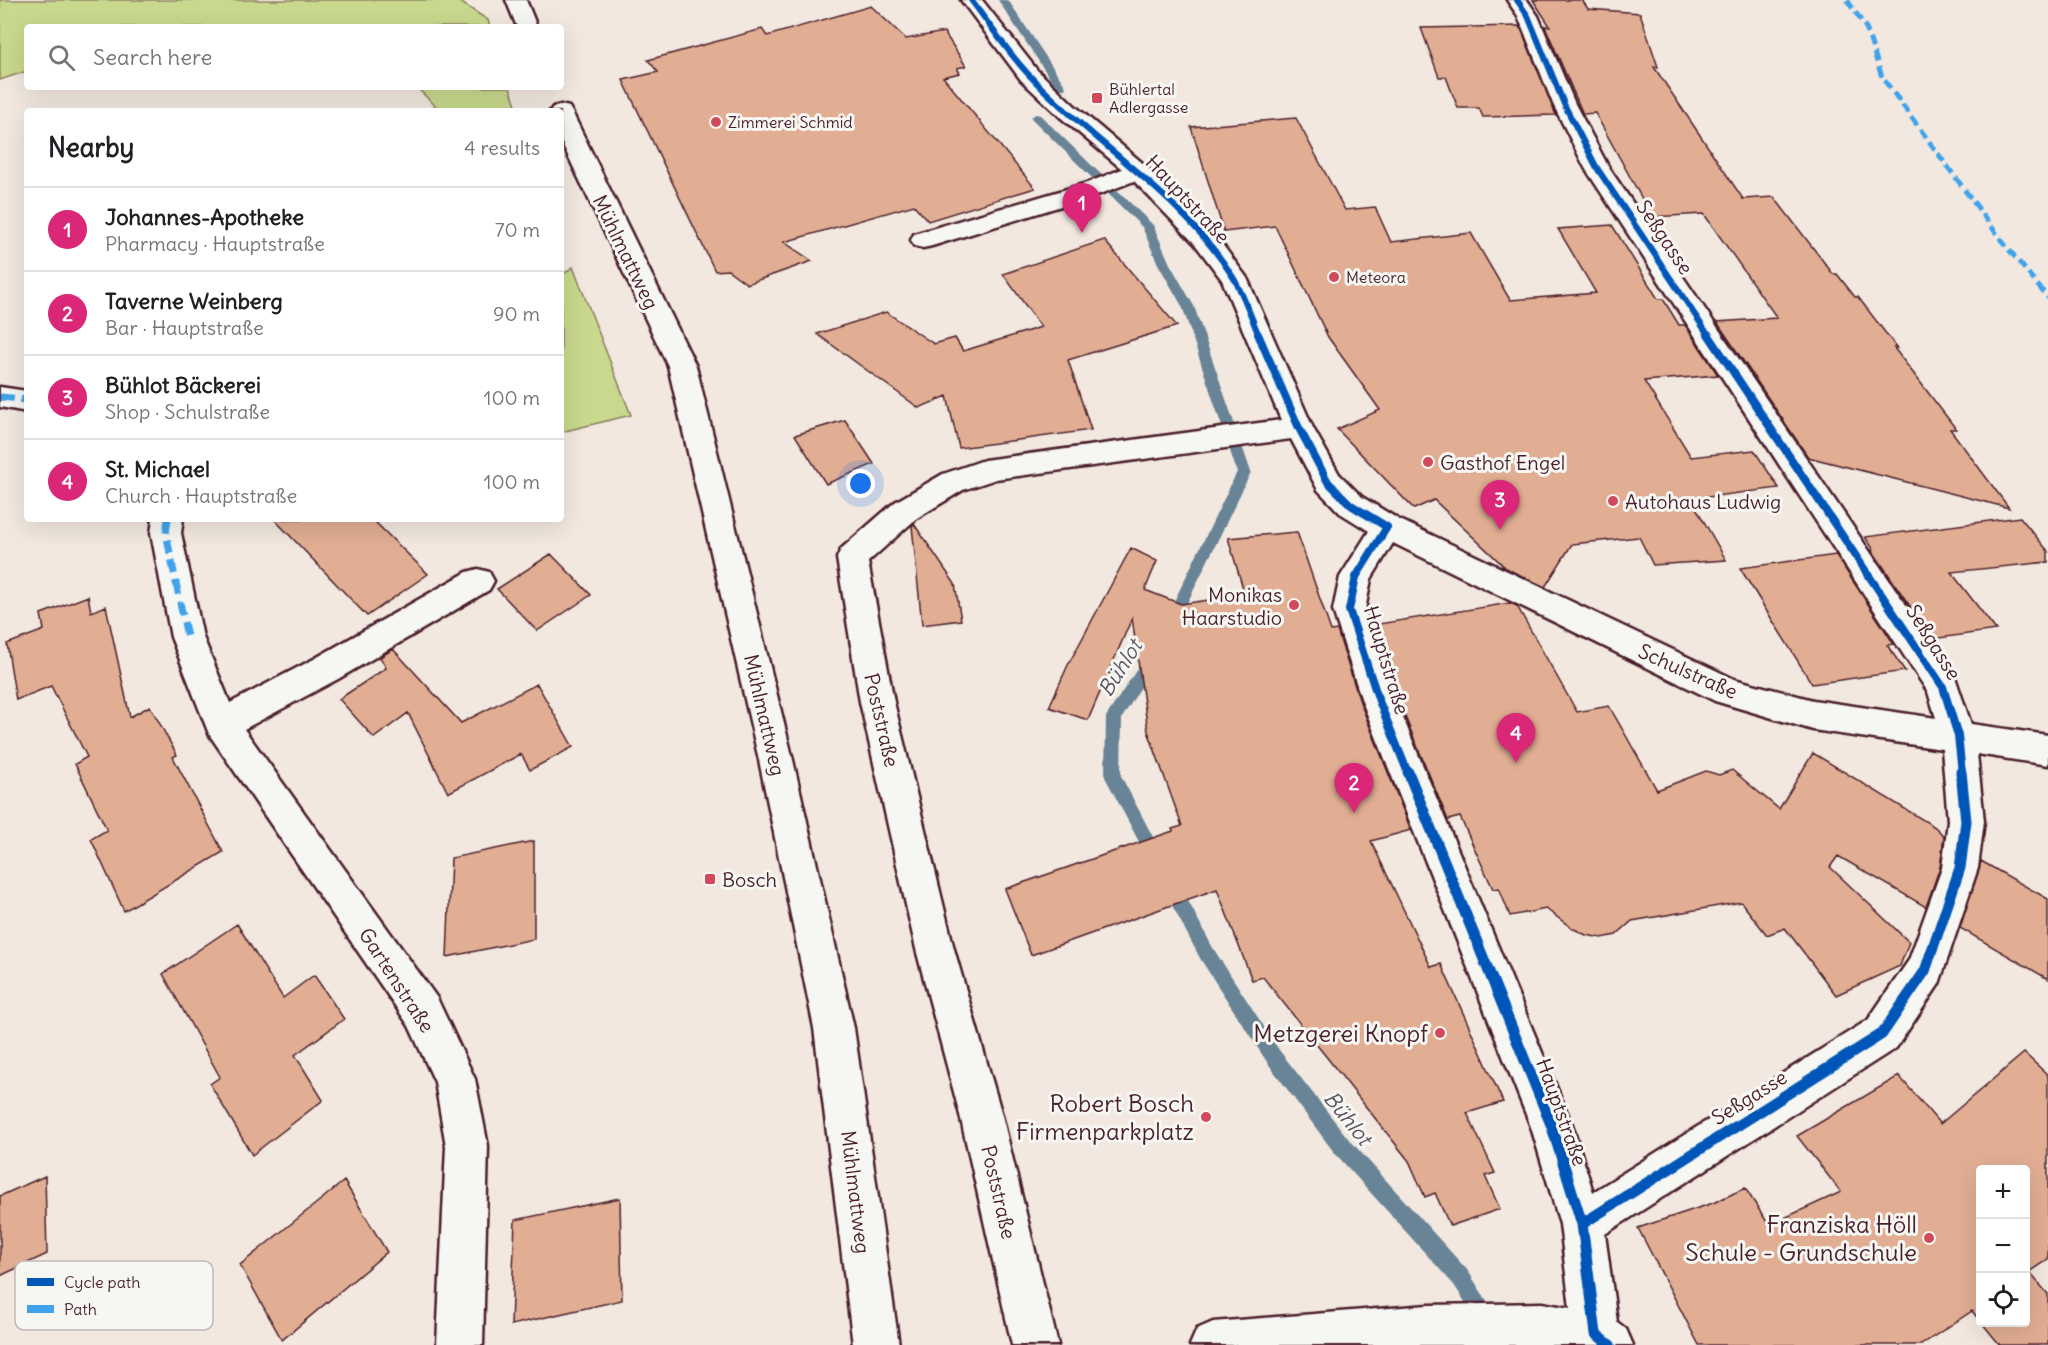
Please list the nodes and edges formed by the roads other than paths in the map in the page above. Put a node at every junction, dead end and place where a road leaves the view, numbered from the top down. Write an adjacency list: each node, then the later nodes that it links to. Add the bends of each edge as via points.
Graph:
1 (516, 0): 4 (street)
2 (971, 0): 6 (street, Hauptstraße, via 1029,75)
3 (1517, 0): 15 (street, Seßgasse, via 1528,16 1564,104 1597,168 1943,687)
4 (526, 24)
5 (564, 118): 20 (street, Mühlmattweg, via 682,366 777,760 834,1028)
6 (1138, 171): 7 (street); 10 (street, Hauptstraße, via 1204,238 1234,278)
7 (923, 240)
8 (0, 397): 9 (street)
9 (24, 400)
10 (1299, 428): 12 (street, Hauptstraße, via 1328,482 1351,505); 21 (street, Poststraße, via 994,468 953,482 906,510 852,558 877,702)
11 (168, 522): 14 (street, Gartenstraße, via 166,533 187,637)
12 (1387, 527): 15 (street, Schulstraße, via 1726,691 1813,715); 17 (street, Hauptstraße, via 1356,578 1349,610 1379,701 1552,1127)
13 (478, 581): 14 (street)
14 (221, 724): 19 (street, Gartenstraße, via 423,1012 455,1079 467,1146)
15 (1958, 736): 16 (street, Schulstraße); 17 (street, Seßgasse, via 1966,821 1960,868 1925,971 1882,1034)
16 (2048, 750)
17 (1582, 1224): 18 (street, Hauptstraße)
18 (1603, 1339): 22 (street, via 1542,1326 1397,1329)
19 (460, 1345)
20 (876, 1345)
21 (1035, 1345)
22 (1213, 1345)

